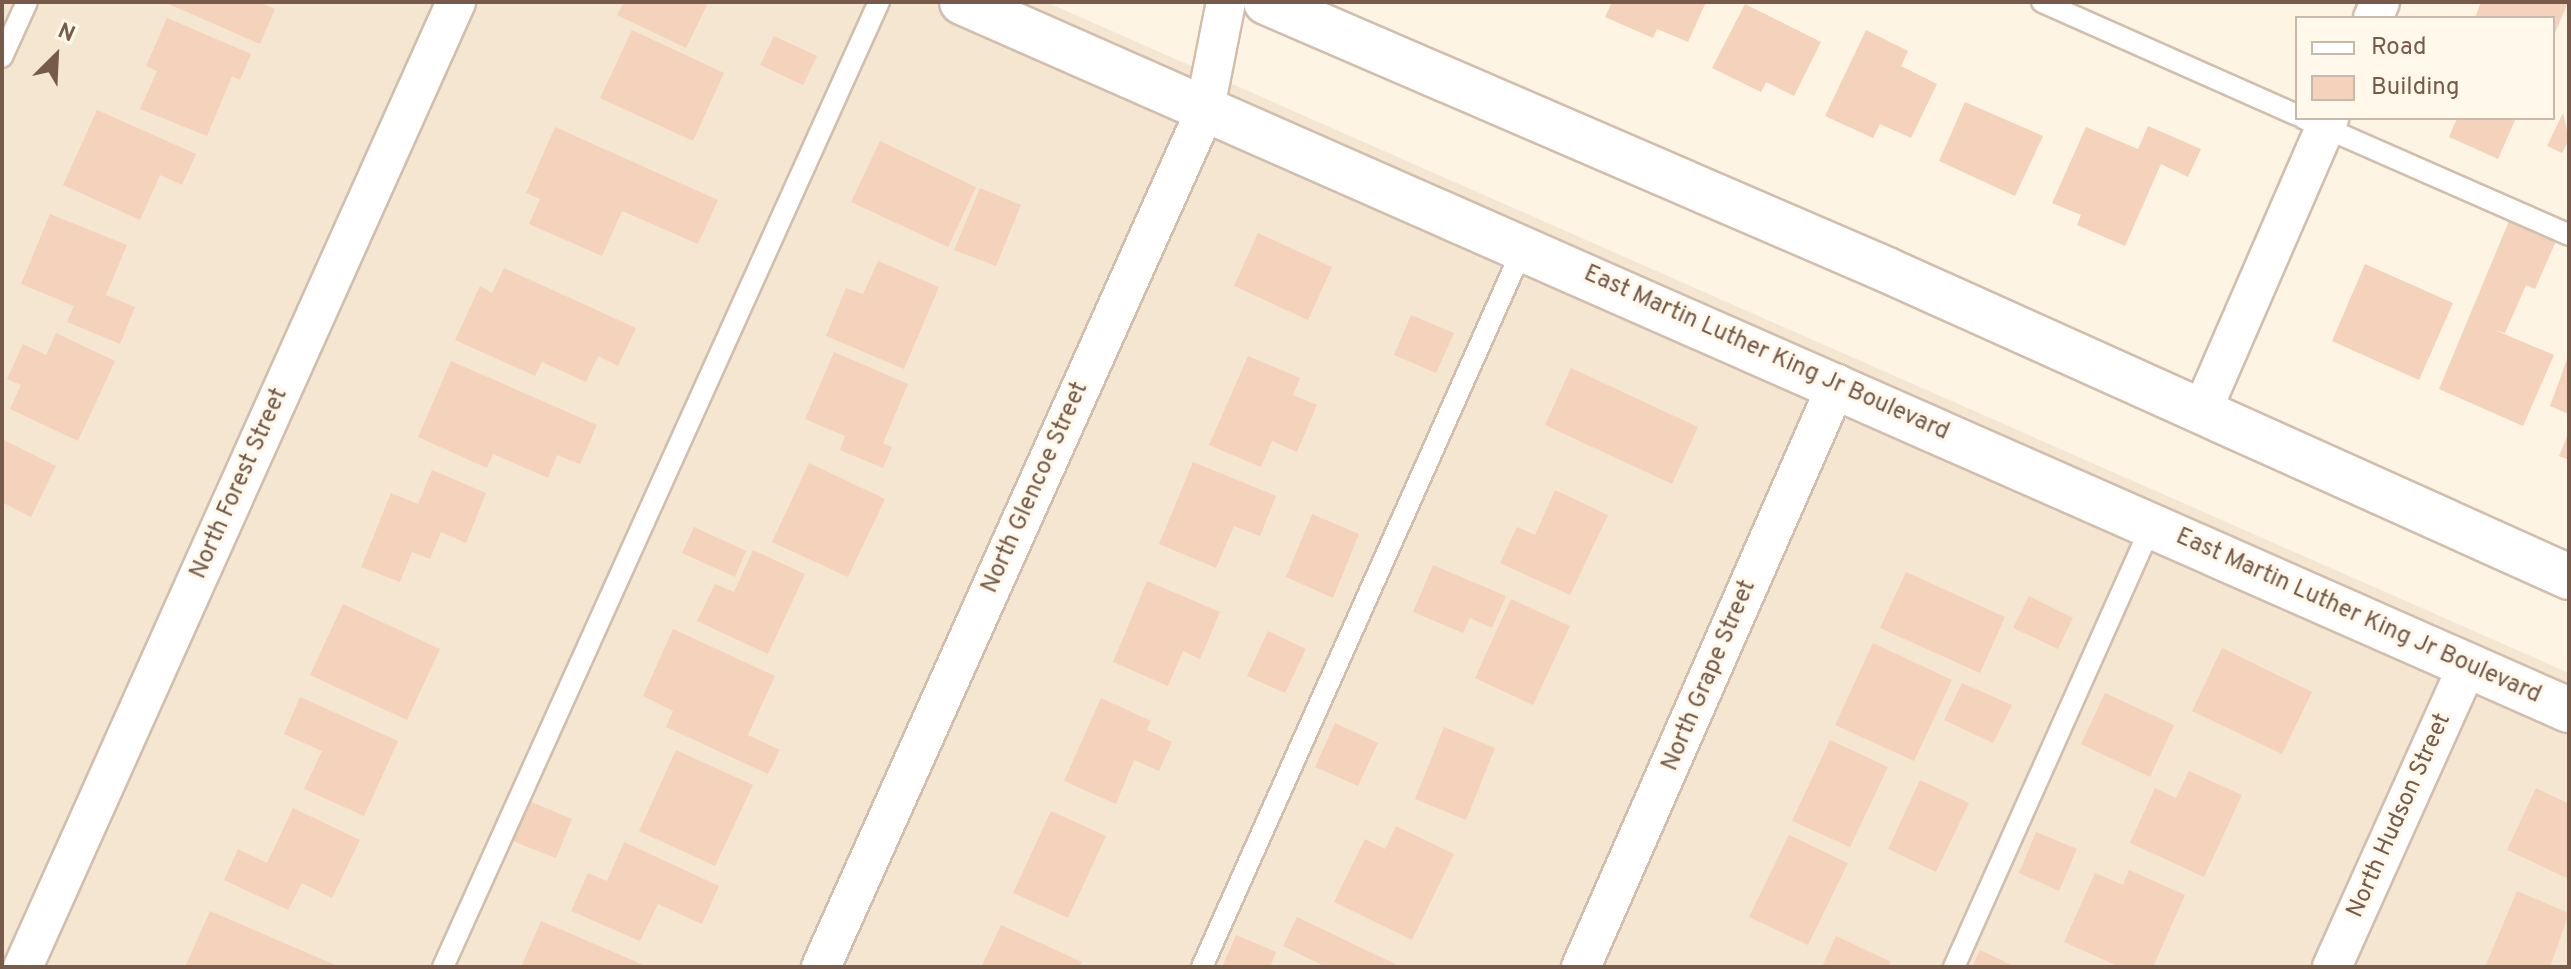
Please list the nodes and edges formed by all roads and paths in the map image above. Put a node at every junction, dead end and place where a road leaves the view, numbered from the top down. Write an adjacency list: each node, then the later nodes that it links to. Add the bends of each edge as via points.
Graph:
1 (27, 2): 8 (lane)
2 (456, 2): 20 (street, North Forest Street)
3 (879, 2): 21 (lane)
4 (962, 2): 10 (main road, East Martin Luther King Jr Boulevard)
5 (1226, 2): 10 (street, North Glencoe Street)
6 (1266, 2): 15 (main road)
7 (2042, 2): 9 (lane)
8 (2, 57)
9 (2295, 112)
10 (1204, 113): 13 (main road, East Martin Luther King Jr Boulevard); 22 (street, North Glencoe Street)
11 (2314, 120): 12 (lane); 15 (street)
12 (2569, 235)
13 (1523, 248): 14 (main road, East Martin Luther King Jr Boulevard); 23 (lane)
14 (1837, 384): 16 (main road, East Martin Luther King Jr Boulevard); 24 (street, North Grape Street)
15 (2201, 413): 17 (main road)
16 (2151, 526): 18 (main road, East Martin Luther King Jr Boulevard); 25 (lane)
17 (2569, 577)
18 (2468, 665): 19 (main road, East Martin Luther King Jr Boulevard); 26 (street, North Hudson Street)
19 (2569, 710)
20 (23, 967)
21 (443, 967)
22 (821, 967)
23 (1202, 967)
24 (1581, 967)
25 (1954, 967)
26 (2332, 967)

